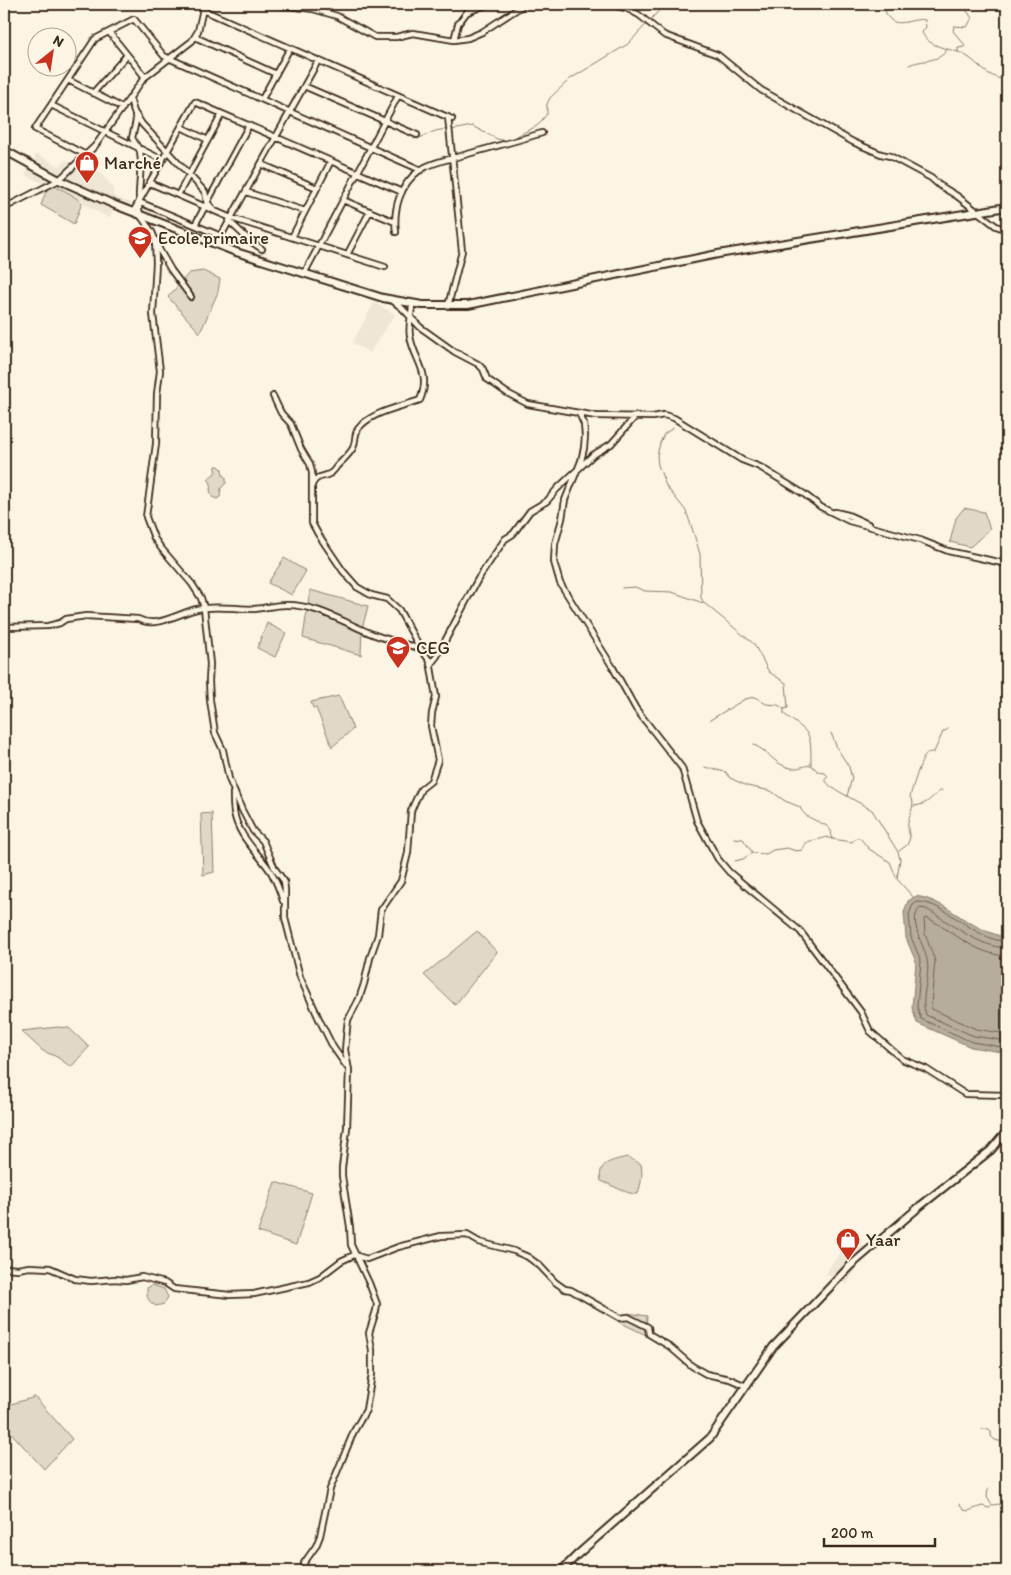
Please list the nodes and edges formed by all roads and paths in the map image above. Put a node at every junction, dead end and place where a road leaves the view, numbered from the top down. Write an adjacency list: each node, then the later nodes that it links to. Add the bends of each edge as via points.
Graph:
1 (204, 4): 7 (street)
2 (271, 4): 11 (street, via 313,8 337,16 375,37 413,33)
3 (473, 4): 8 (street)
4 (488, 4): 8 (street)
5 (524, 4): 11 (street, via 482,32)
6 (590, 4): 63 (street, via 608,4 630,10 664,36 718,55 761,90 854,142 890,156 931,178)
7 (203, 10): 10 (street); 12 (street)
8 (467, 12): 11 (street, via 458,24)
9 (108, 32): 13 (street); 14 (street, via 134,19 164,56); 18 (street, via 95,39)
10 (195, 37): 14 (street); 16 (street)
11 (454, 40)
12 (290, 48): 15 (street); 16 (street)
13 (127, 55): 17 (street); 20 (street)
14 (170, 58): 17 (street); 23 (street)
15 (318, 61): 19 (street); 21 (street)
16 (276, 74): 23 (street)
17 (145, 77): 22 (street)
18 (68, 80): 20 (street); 24 (street)
19 (304, 86): 27 (street); 29 (street)
20 (94, 93): 25 (street)
21 (398, 96): 29 (street); 42 (street, via 450,118)
22 (130, 99): 25 (street); 26 (street)
23 (262, 99): 27 (street)
24 (51, 106): 32 (street); 41 (street, via 35,129)
25 (123, 108): 32 (street)
26 (134, 112): 37 (street, via 136,121 132,138); 40 (street)
27 (290, 112): 35 (street); 38 (street)
28 (222, 114): 30 (street); 31 (street, via 195,102); 36 (street)
29 (385, 121): 34 (street); 38 (street)
30 (249, 125): 35 (street); 57 (street)
31 (181, 127): 36 (street); 40 (street)
32 (106, 132): 37 (street); 41 (street)
33 (542, 133): 42 (street)
34 (417, 135)
35 (276, 137): 44 (street); 45 (street)
36 (208, 140): 48 (street)
37 (136, 147): 43 (street); 56 (street, via 141,161)
38 (371, 147): 46 (street); 47 (street)
39 (4, 150): 49 (street)
40 (168, 150): 43 (street); 48 (street)
41 (86, 155): 49 (street)
42 (453, 158): 46 (street); 82 (street, via 462,251)
43 (163, 160): 50 (street)
44 (331, 161): 47 (street); 51 (street)
45 (261, 164): 51 (street); 52 (street)
46 (421, 170): 53 (street)
47 (358, 172): 53 (street); 55 (street)
48 (189, 174): 54 (street); 57 (street, via 205,192)
49 (59, 180): 59 (street); 62 (street)
50 (150, 183): 54 (street); 56 (street)
51 (317, 188): 60 (street)
52 (246, 192): 60 (street); 65 (street)
53 (402, 192): 66 (street)
54 (178, 195): 57 (street)
55 (343, 200): 61 (street); 74 (street)
56 (139, 202): 62 (street); 64 (street); 67 (street)
57 (206, 204): 65 (street); 67 (street)
58 (1007, 207): 63 (street)
59 (4, 208)
60 (305, 211): 71 (street)
61 (370, 211): 66 (street); 76 (street)
62 (133, 212): 64 (street)
63 (976, 212): 68 (street); 82 (street, via 718,254 468,305)
64 (140, 215): 72 (street); 73 (street)
65 (230, 220): 70 (street); 71 (street); 75 (street)
66 (395, 222): 69 (street)
67 (195, 225): 70 (street)
68 (1007, 230)
69 (396, 232)
70 (222, 236): 73 (street)
71 (292, 237): 74 (street)
72 (155, 239): 79 (street, via 171,270); 90 (street, via 153,314 160,371 156,444 146,517 161,548 192,584)
73 (216, 245): 78 (street)
74 (319, 246): 76 (street); 78 (street)
75 (262, 249)
76 (347, 255): 77 (street)
77 (385, 267)
78 (304, 274): 80 (street)
79 (191, 297)
80 (392, 300): 81 (street); 83 (street)
81 (412, 304): 82 (street); 83 (street)
82 (448, 306)
83 (412, 318): 85 (street, via 455,352 478,364 487,379 513,397 538,407); 88 (street, via 409,333 412,348 425,375 420,400 380,412 360,427 353,448 330,474 319,476)
84 (273, 396): 88 (street, via 310,464)
85 (579, 414): 86 (street); 87 (street, via 586,436)
86 (636, 416): 87 (street, via 611,444 593,455); 89 (street, via 674,418 849,521 948,551)
87 (576, 472): 93 (street, via 547,501 530,511 505,540 478,579); 97 (street, via 565,500 555,544 554,562 560,583 636,710 682,768 697,821 718,859 729,872 800,931 861,1012 870,1031 902,1059 965,1094)
88 (312, 484): 92 (street, via 312,523 332,558 357,587 387,599 399,610)
89 (1007, 564)
90 (204, 608): 91 (street, via 146,623 138,619 86,616 48,626); 92 (street, via 295,606 328,614 376,635); 94 (street, via 214,733 223,750)
91 (4, 627)
92 (420, 648): 93 (street)
93 (430, 666): 96 (street, via 436,697 431,726 438,764 411,811 408,853 401,881 381,910 378,935 364,984 348,1020 344,1050)
94 (233, 788): 95 (street, via 237,822 270,871); 95 (street, via 253,831 263,841 284,881)
95 (284, 905): 96 (street, via 300,977 320,1021)
96 (349, 1070): 99 (street, via 342,1168 350,1245)
97 (1007, 1095)
98 (1007, 1130): 101 (street, via 991,1150 850,1266 773,1347)
99 (354, 1254): 100 (street, via 309,1282 230,1296 174,1289 142,1277 91,1281 75,1279 50,1268); 101 (street, via 366,1259 441,1236 471,1236 479,1242 528,1257 565,1289 620,1318 628,1317 648,1327 649,1334 692,1366 706,1374); 102 (street, via 377,1304 369,1333 372,1374 366,1410 330,1489 322,1530 304,1563)
100 (4, 1268)
101 (746, 1386): 103 (street, via 704,1445)
102 (304, 1571)
103 (561, 1571)

